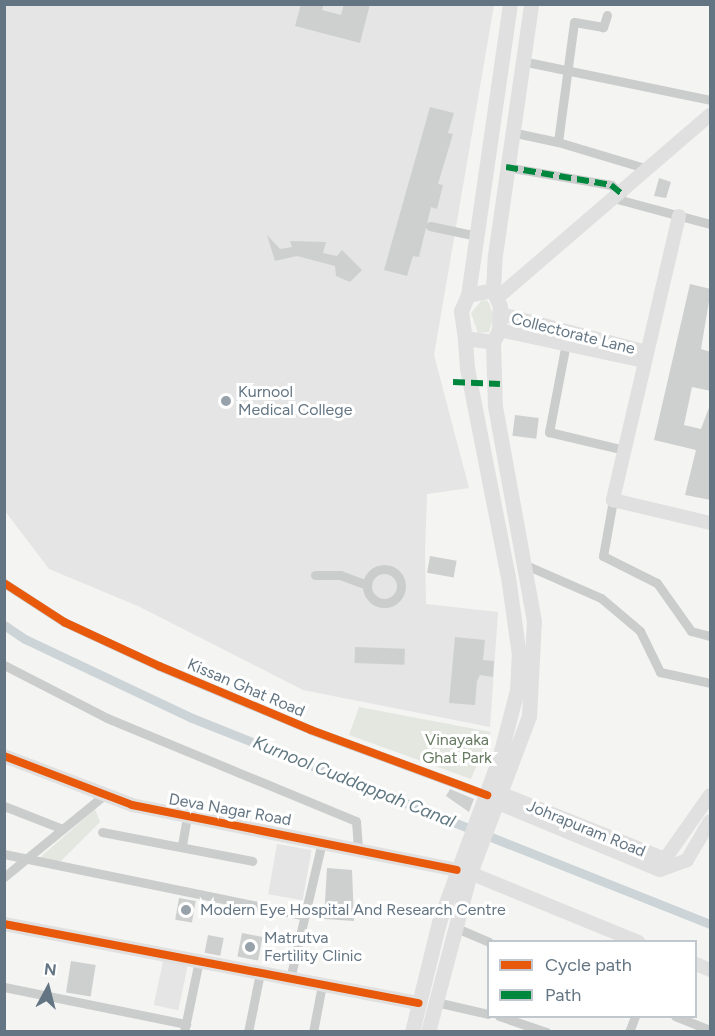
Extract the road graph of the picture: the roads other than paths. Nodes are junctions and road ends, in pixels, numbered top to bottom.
1 (510, 4) edge
2 (531, 4) edge
3 (607, 15) dead end
4 (522, 61) junction
5 (568, 70) junction
6 (711, 100) edge
7 (711, 115) edge
8 (511, 132) junction
9 (558, 142) junction
10 (506, 167) junction
11 (648, 169) junction
12 (619, 197) junction
13 (679, 216) junction
14 (711, 224) edge
15 (430, 226) dead end
16 (477, 236) junction
17 (495, 294) junction
18 (468, 295) junction
19 (501, 314) junction
20 (496, 336) junction
21 (465, 338) junction
22 (567, 338) junction
23 (645, 357) junction
24 (624, 450) junction
25 (613, 500) junction
26 (711, 523) edge
27 (528, 566) junction
28 (315, 575) dead end
29 (4, 584) edge
30 (367, 585) dead end
31 (711, 636) edge
32 (4, 665) edge
33 (711, 683) edge
34 (4, 756) edge
35 (711, 795) edge
36 (103, 796) junction
37 (493, 802) junction
38 (4, 806) edge
39 (187, 817) junction
40 (711, 821) edge
41 (60, 828) junction
42 (102, 832) dead end
43 (322, 841) junction
44 (182, 845) junction
45 (358, 848) junction
46 (4, 854) edge
47 (22, 861) junction
48 (252, 861) dead end
49 (464, 871) junction
50 (4, 877) edge
51 (302, 915) junction
52 (4, 924) edge
53 (454, 927) junction
54 (633, 940) edge
55 (487, 941) edge
56 (200, 960) junction
57 (697, 964) edge
58 (711, 970) edge
59 (260, 973) junction
60 (290, 979) junction
61 (322, 985) junction
62 (4, 987) edge
63 (436, 1002) junction
64 (419, 1003) junction
65 (487, 1014) edge
66 (502, 1018) edge
67 (635, 1018) edge
68 (678, 1018) edge
69 (185, 1028) edge
70 (711, 1030) edge
71 (540, 1031) edge
72 (248, 1032) edge
73 (313, 1032) edge
74 (412, 1032) edge
75 (428, 1032) edge
76 (629, 1032) edge

1 - 16 main road
2 - 4 main road
3 - 5 street
4 - 5 street
4 - 8 main road
5 - 6 street
5 - 9 street
7 - 11 street
8 - 9 street
8 - 10 main road
9 - 11 street
10 - 12 street
10 - 17 main road
11 - 12 street
12 - 13 street
12 - 17 street
13 - 14 street
13 - 23 street
15 - 16 street
16 - 18 main road
17 - 18 main road
17 - 19 main road
18 - 21 main road
19 - 20 main road
19 - 22 street, Collectorate Lane
20 - 21 main road
20 - 22 street, Collectorate Lane
20 - 27 main road
21 - 37 main road
22 - 23 street, Collectorate Lane
22 - 24 street
23 - 24 street
24 - 25 street
25 - 26 street
25 - 31 street
27 - 33 street
27 - 37 main road
28 - 30 street
29 - 37 street, Kissan Ghat Road
32 - 45 street
34 - 36 street, Deva Nagar Road
35 - 37 street, Johrapuram Road
36 - 39 street, Deva Nagar Road
36 - 41 street
37 - 40 street, Johrapuram Road
37 - 49 main road
38 - 41 street
39 - 43 street, Deva Nagar Road
39 - 44 street
41 - 47 street
42 - 44 street
43 - 45 street, Deva Nagar Road
43 - 51 street
44 - 48 street
45 - 49 street, Deva Nagar Road
46 - 47 street
47 - 50 street
47 - 51 street
49 - 53 main road
49 - 54 street, Deva Nagar Road
49 - 64 main road
51 - 60 street
52 - 56 street
53 - 55 street
53 - 63 main road
56 - 59 street
56 - 69 street
57 - 58 street
59 - 60 street
59 - 72 street
60 - 61 street
61 - 64 street
61 - 73 street
62 - 69 street
63 - 65 street
63 - 75 main road
64 - 74 main road
66 - 71 street
67 - 76 street
68 - 70 street

